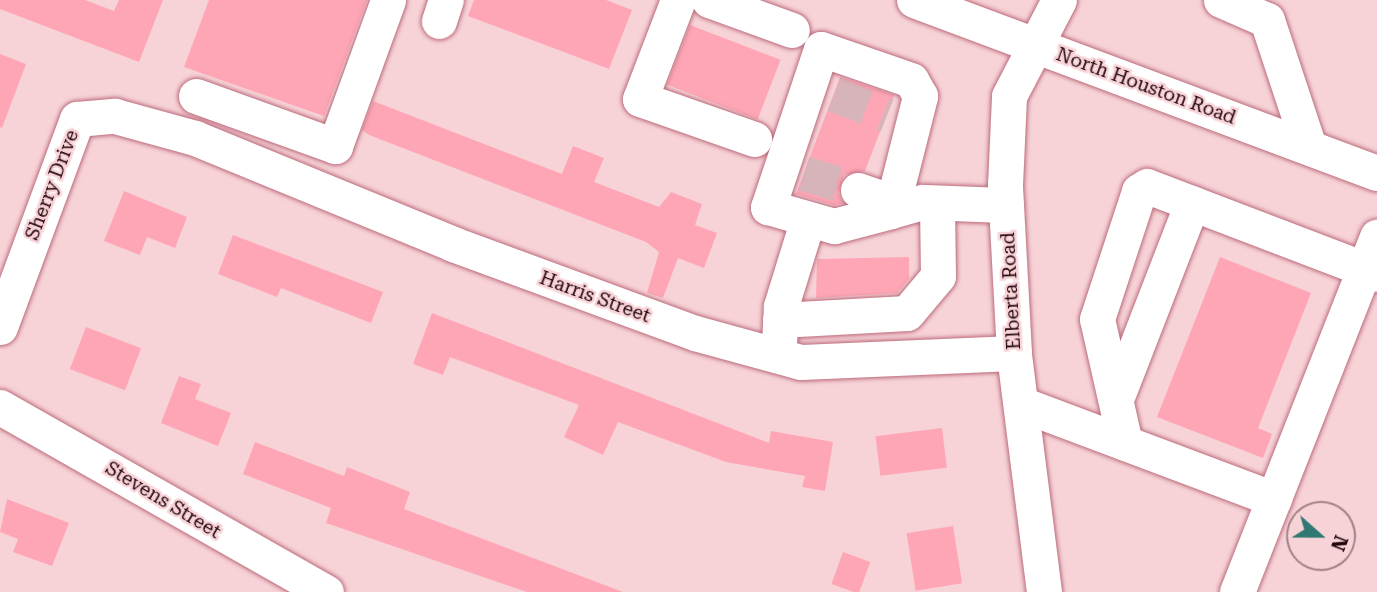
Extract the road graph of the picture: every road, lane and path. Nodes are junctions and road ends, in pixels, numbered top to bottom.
1 (388, 0) edge
2 (678, 0) edge
3 (709, 0) edge
4 (914, 0) edge
5 (1059, 0) edge
6 (1221, 0) edge
7 (962, 8) edge
8 (1272, 10) edge
9 (792, 30) dead end
10 (1034, 45) junction
11 (196, 96) dead end
12 (195, 138) joint
13 (754, 139) dead end
14 (1309, 147) junction
15 (1377, 173) edge
16 (858, 190) tunnel mouth
17 (937, 203) junction
18 (1192, 203) junction
19 (1006, 205) junction
20 (892, 206) junction
21 (808, 219) junction
22 (1377, 237) edge
23 (1371, 272) edge
24 (780, 320) junction
25 (0, 327) edge
26 (1014, 353) junction
27 (779, 356) junction
28 (1116, 398) junction
29 (1024, 405) junction
30 (0, 407) edge
31 (1125, 443) junction
32 (1274, 499) junction
33 (284, 583) edge
34 (326, 592) edge
35 (1044, 592) edge
36 (1237, 592) edge

1 - 11 street
2 - 13 street
3 - 9 street
4 - 7 street, North Houston Road
5 - 10 street, Elberta Road
6 - 8 street
7 - 10 street, North Houston Road
8 - 14 street
10 - 14 street, North Houston Road
10 - 19 street, Elberta Road
12 - 25 street, Sherry Drive
12 - 27 street, Harris Street
14 - 15 street, North Houston Road
16 - 20 street
17 - 19 street
17 - 20 street
17 - 24 street
18 - 23 street
18 - 28 street
18 - 28 street
19 - 26 street, Elberta Road
20 - 21 street
20 - 21 street
21 - 24 street
22 - 23 street
23 - 32 street
24 - 27 street
26 - 27 street, Harris Street
26 - 29 street, Elberta Road
28 - 31 street
29 - 31 street
29 - 35 street, Elberta Road
30 - 33 street, Stevens Street
31 - 32 street
32 - 36 street
33 - 34 street, Stevens Street

